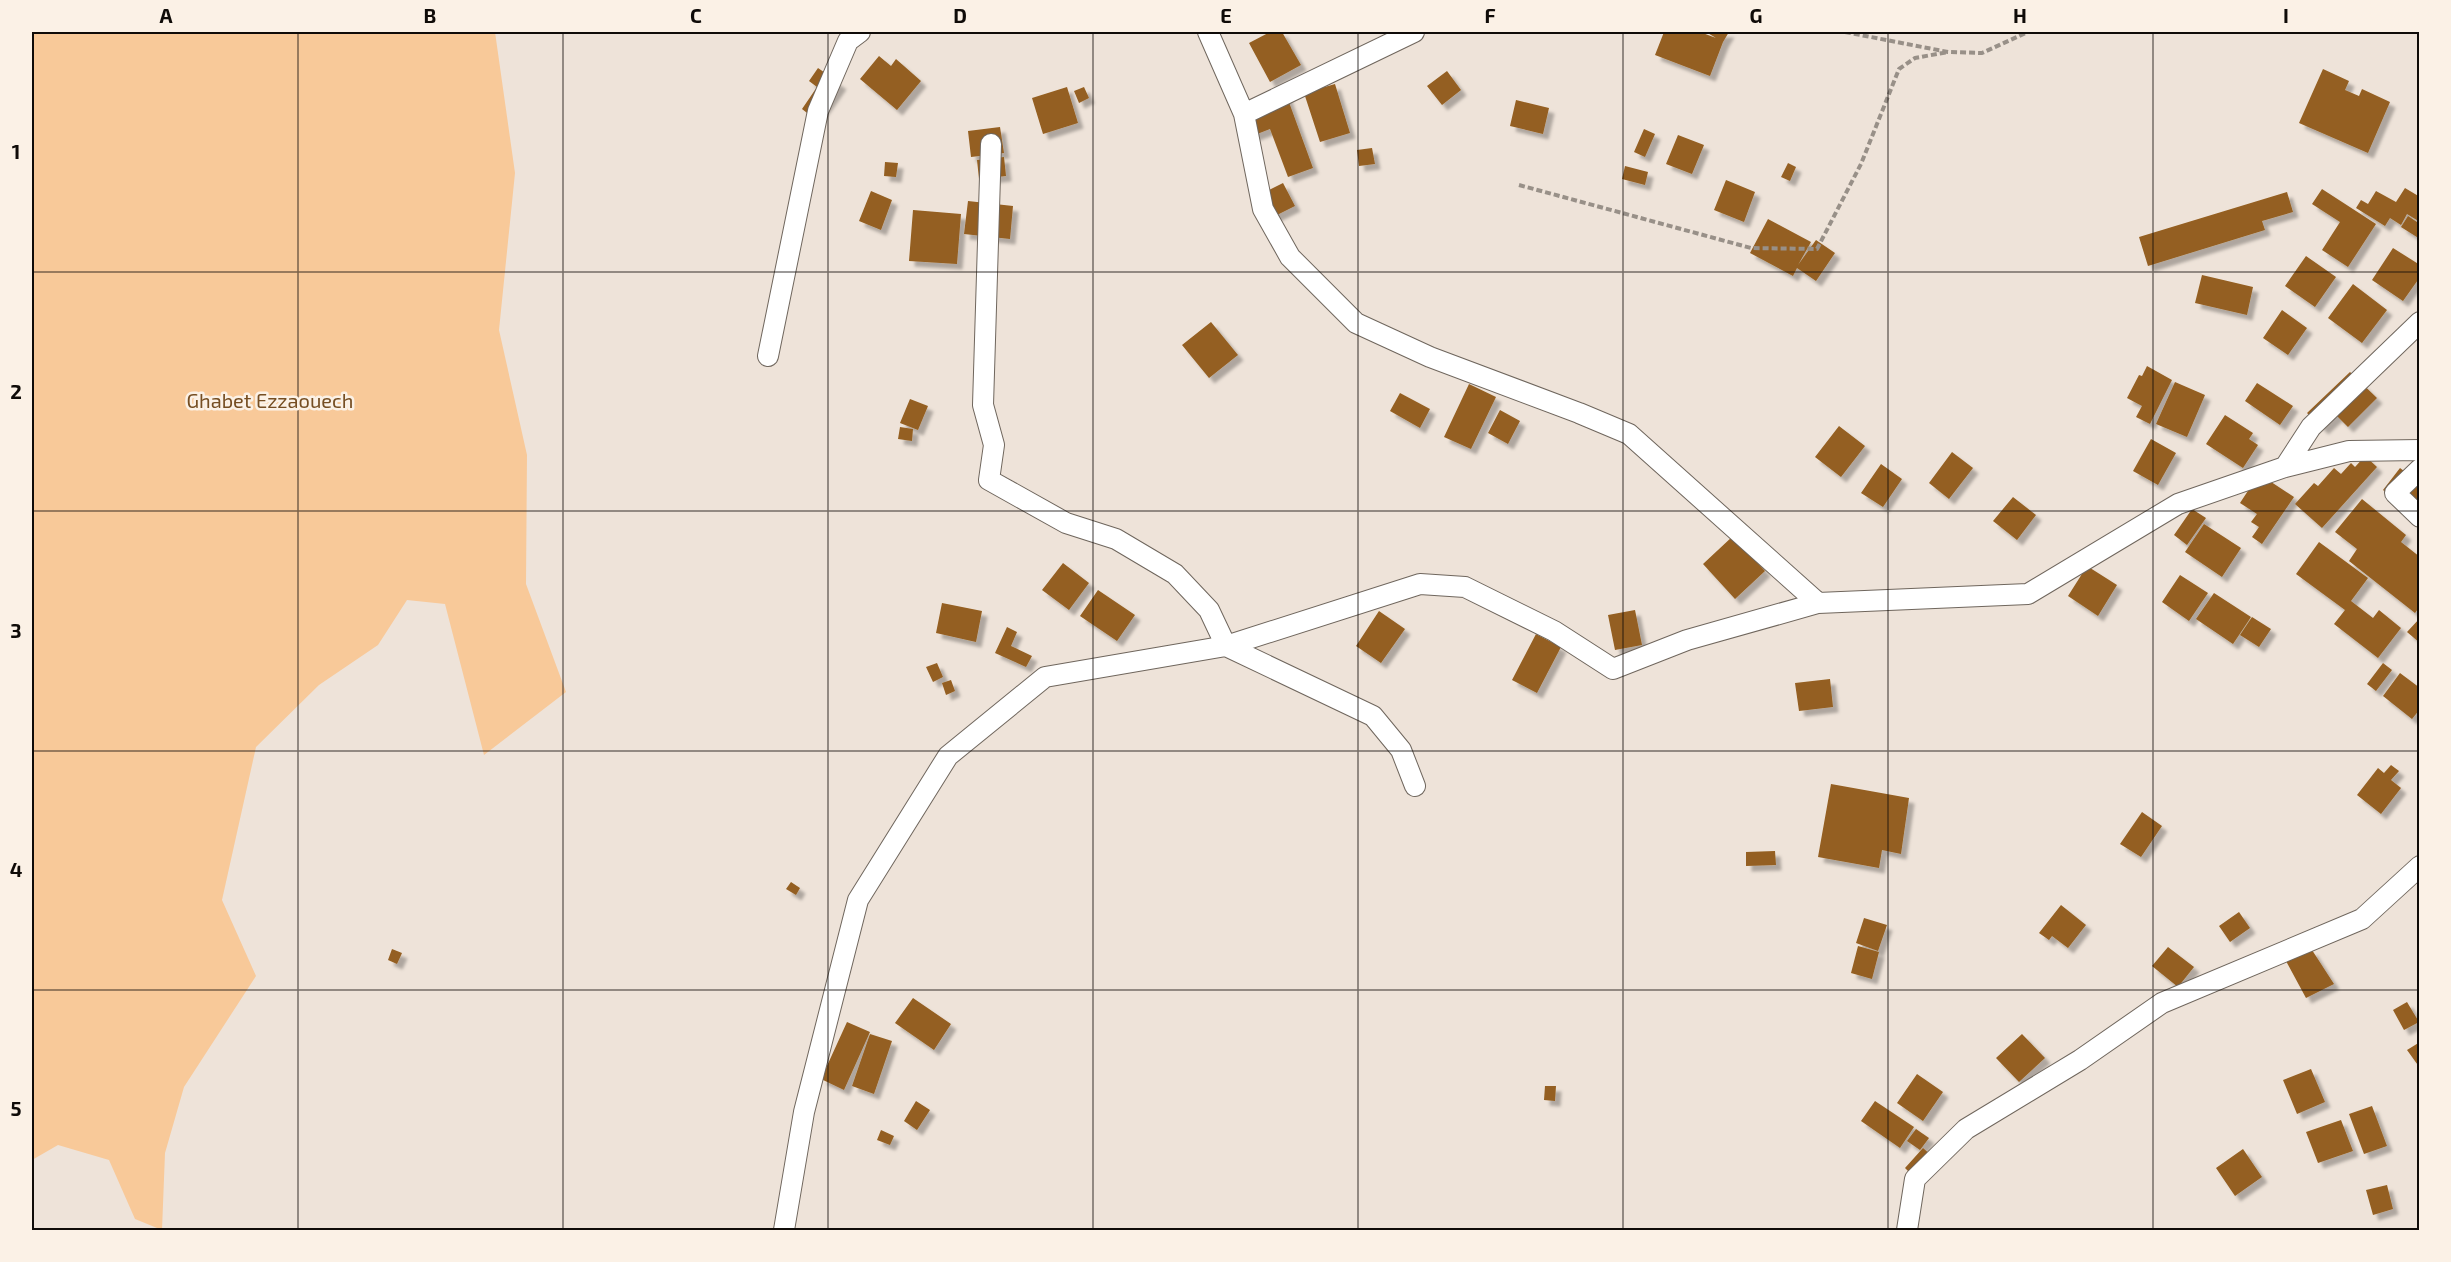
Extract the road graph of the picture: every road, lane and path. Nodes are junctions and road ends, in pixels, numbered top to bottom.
1 (860, 32) edge
2 (1208, 32) edge
3 (1414, 32) edge
4 (1845, 32) edge
5 (2028, 32) edge
6 (1948, 52) junction
7 (1244, 114) junction
8 (991, 144) dead end
9 (1519, 185) dead end
10 (2420, 322) edge
11 (768, 356) dead end
12 (2420, 450) edge
13 (2285, 467) junction
14 (2420, 469) edge
15 (2420, 517) edge
16 (1818, 603) junction
17 (1226, 646) junction
18 (1415, 786) dead end
19 (2420, 866) edge
20 (784, 1230) edge
21 (1907, 1230) edge

1 - 11 street
2 - 7 street
3 - 7 street
4 - 6 path
5 - 6 path
6 - 9 path
7 - 16 street
8 - 17 street
10 - 13 street
12 - 13 street
13 - 16 street
14 - 15 street
16 - 17 street
17 - 18 street
17 - 20 street
19 - 21 street

